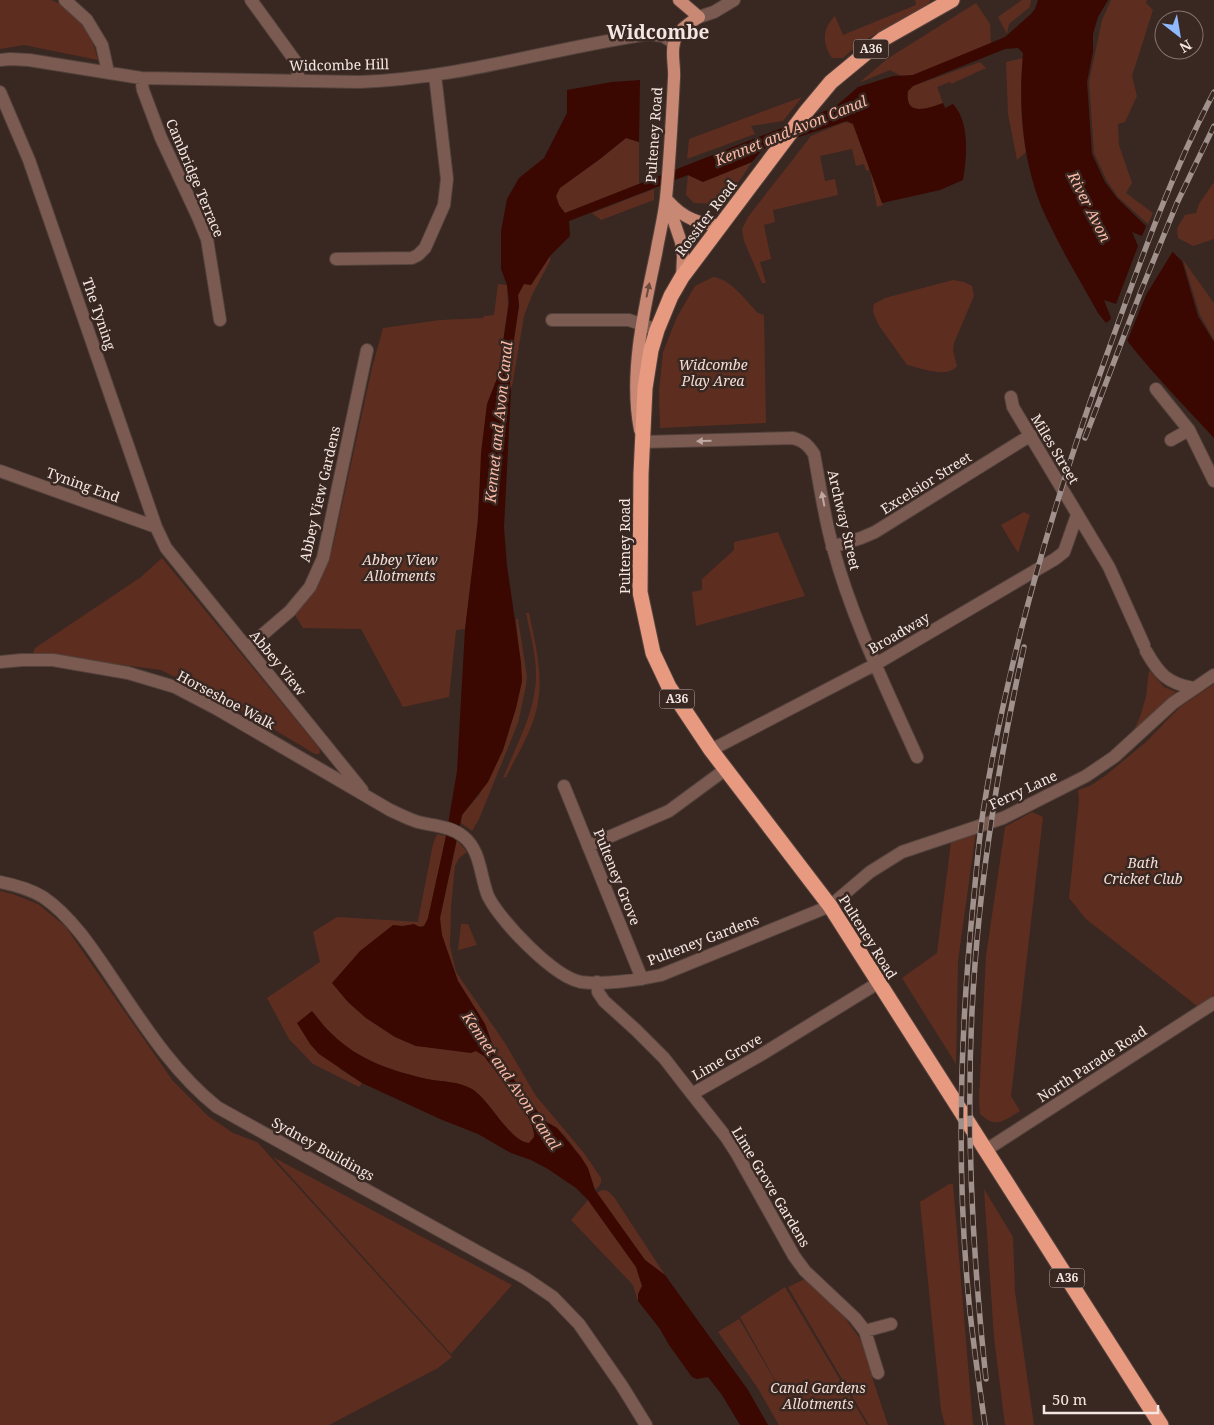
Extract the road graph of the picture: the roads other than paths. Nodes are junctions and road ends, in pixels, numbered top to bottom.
1 (65, 0) edge
2 (251, 0) edge
3 (679, 0) edge
4 (734, 0) edge
5 (952, 0) edge
6 (699, 17) junction
7 (674, 43) junction
8 (0, 60) edge
9 (108, 72) junction
10 (435, 75) junction
11 (140, 78) junction
12 (299, 81) junction
13 (0, 92) edge
14 (666, 194) junction
15 (721, 226) junction
16 (336, 259) dead end
17 (682, 277) junction
18 (220, 320) dead end
19 (552, 320) dead end
20 (642, 324) junction
21 (657, 330) junction
22 (367, 350) dead end
23 (1156, 389) dead end
24 (1011, 397) dead end
25 (1189, 430) junction
26 (1031, 436) junction
27 (1171, 440) dead end
28 (642, 442) junction
29 (0, 471) edge
30 (1214, 481) edge
31 (1077, 515) junction
32 (156, 527) junction
33 (832, 547) junction
34 (166, 548) joint
35 (247, 648) junction
36 (0, 662) edge
37 (876, 664) junction
38 (1214, 675) edge
39 (1194, 688) junction
40 (711, 750) junction
41 (917, 757) dead end
42 (726, 769) junction
43 (564, 786) dead end
44 (367, 797) junction
45 (588, 846) junction
46 (0, 882) edge
47 (830, 906) junction
48 (642, 979) junction
49 (598, 982) junction
50 (878, 983) junction
51 (1214, 1003) edge
52 (692, 1094) junction
53 (986, 1150) junction
54 (891, 1324) dead end
55 (865, 1331) junction
56 (878, 1373) dead end
57 (646, 1425) edge
58 (1161, 1425) edge

1 - 9 street
2 - 12 street
3 - 6 main road
4 - 6 street
5 - 15 highway, Rossiter Road / A36
6 - 7 main road
7 - 10 street, Widcombe Hill
7 - 14 main road, Pulteney Road
8 - 9 street, Widcombe Hill
9 - 11 street, Widcombe Hill
10 - 12 street, Widcombe Hill
10 - 16 street
11 - 12 street, Widcombe Hill
11 - 18 street, Cambridge Terrace
13 - 32 street, The Tyning
14 - 15 main road
14 - 17 main road
20 -> 14 main road, Pulteney Road
15 - 17 highway, Rossiter Road / A36
17 - 21 highway, Rossiter Road / A36
19 - 20 street
20 - 21 street
20 - 28 main road, Pulteney Road
21 - 28 highway, Pulteney Road / A36
22 - 35 street, Abbey View Gardens
23 - 25 street
24 - 26 street, Miles Street
25 - 27 street
25 - 30 street
26 - 31 street, Miles Street
26 - 33 street, Excelsior Street
33 -> 28 street, Archway Street
28 - 40 highway, Pulteney Road / A36
29 - 32 street, Tyning End
31 - 37 street, Broadway
31 - 39 street, Miles Street
32 - 34 street, The Tyning
33 - 37 street, Archway Street
34 - 35 street, Abbey View
35 - 44 street, Abbey View
36 - 44 street, Horseshoe Walk
37 - 40 street, Broadway
37 - 41 street, Archway Street
38 - 39 street, Ferry Lane
39 - 47 street, Ferry Lane
40 - 42 highway, Pulteney Road / A36
42 - 45 street
42 - 47 highway, Pulteney Road / A36
43 - 45 street, Pulteney Grove
44 - 49 street, Pulteney Gardens
45 - 48 street, Pulteney Grove
46 - 57 street, Sydney Buildings
47 - 48 street, Pulteney Gardens
47 - 50 highway, Pulteney Road / A36
48 - 49 street, Pulteney Gardens
49 - 52 street, Lime Grove
50 - 52 street, Lime Grove
50 - 53 highway, Pulteney Road / A36
51 - 53 street, North Parade Road
52 - 55 street, Lime Grove Gardens
53 - 58 highway, Pulteney Road / A36
54 - 55 street
55 - 56 street

